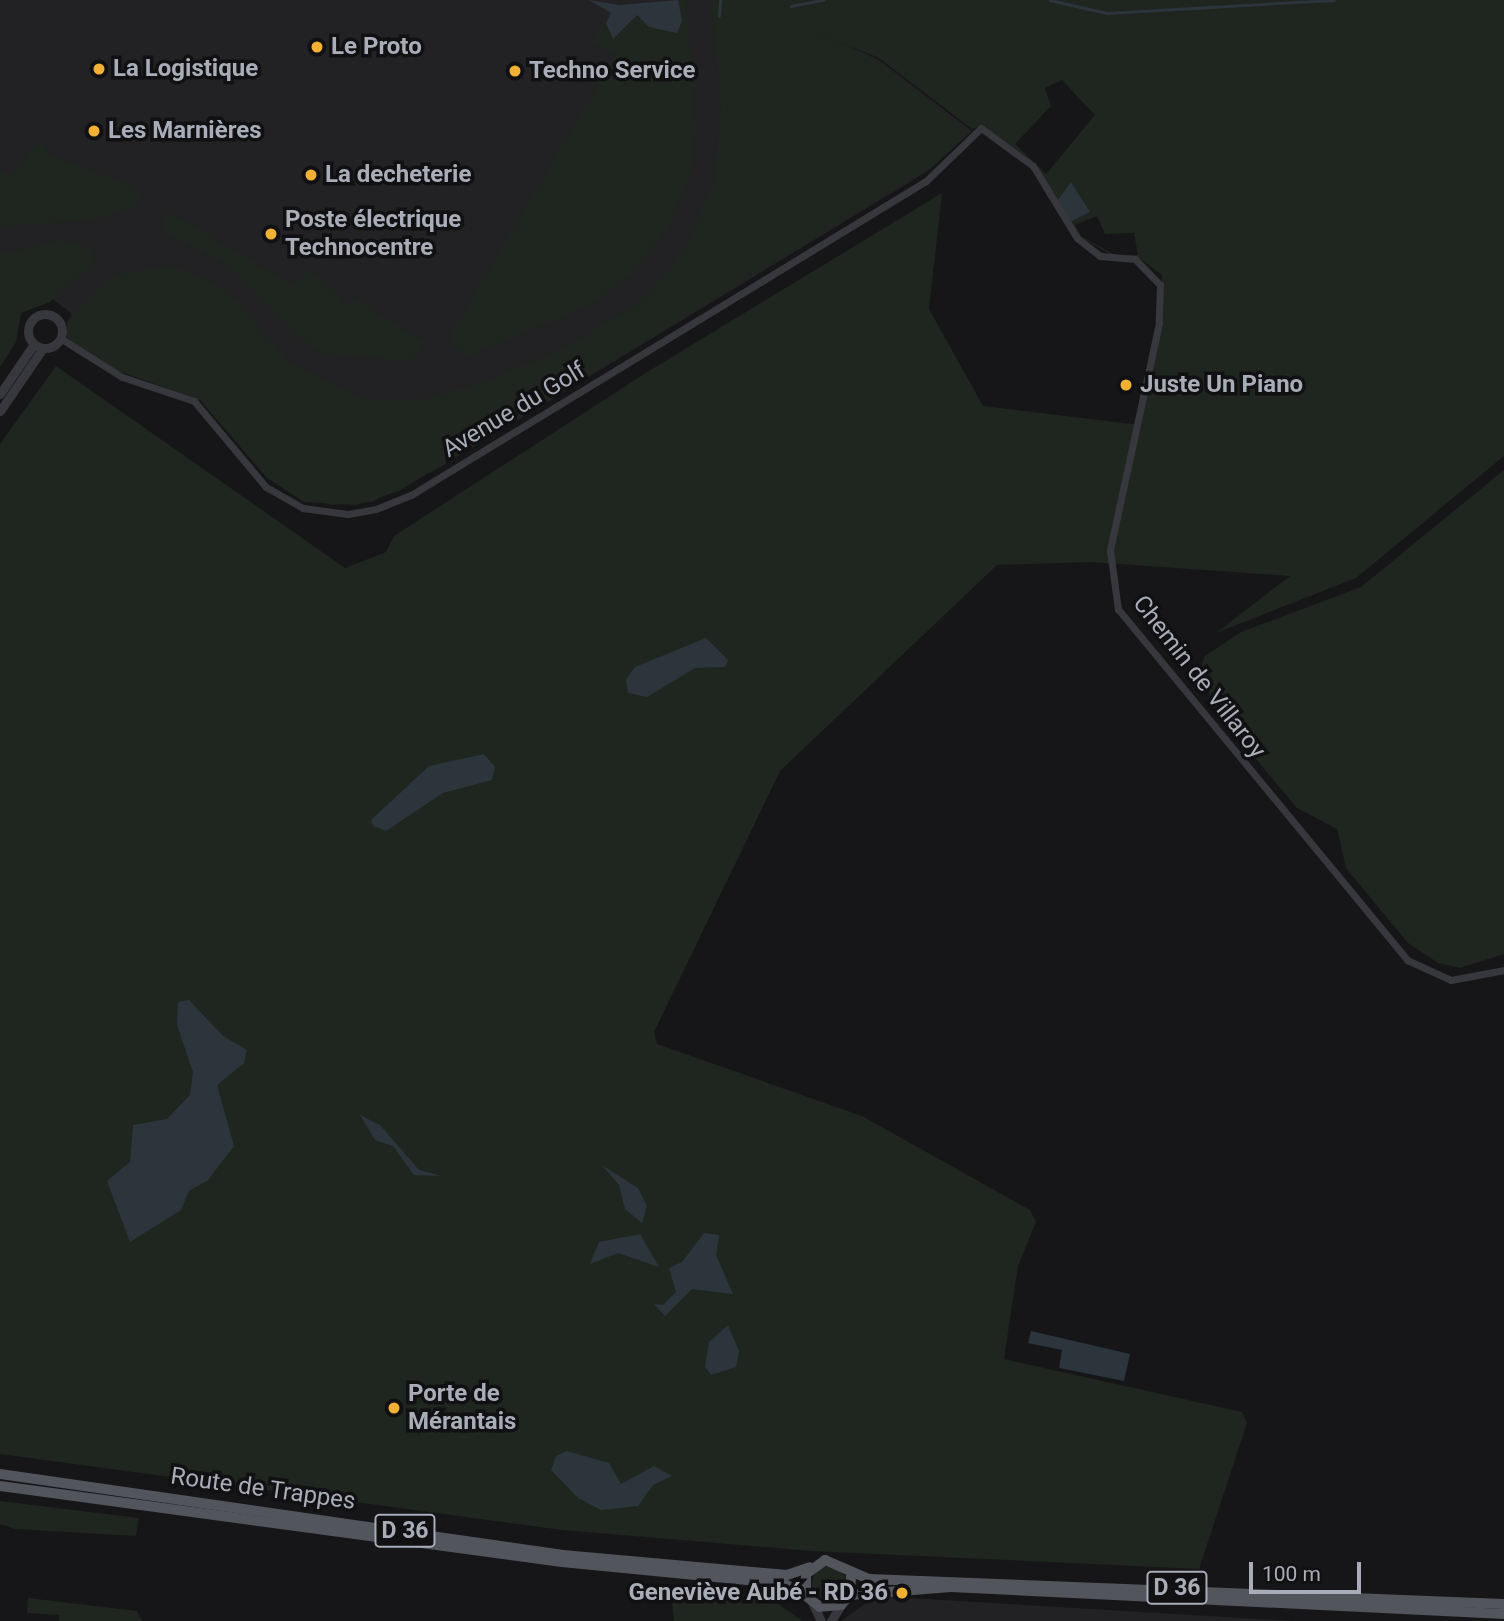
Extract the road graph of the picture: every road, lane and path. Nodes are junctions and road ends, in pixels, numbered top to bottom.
1 (981, 128) joint
2 (60, 338) junction
3 (38, 346) junction
4 (0, 394) edge
5 (0, 411) edge
6 (1504, 970) edge
7 (0, 1474) edge
8 (0, 1486) edge
9 (810, 1567) junction
10 (851, 1576) junction
11 (850, 1595) junction
12 (810, 1600) junction
13 (1504, 1604) edge
14 (841, 1605) junction
15 (1504, 1614) edge
16 (821, 1621) edge
17 (831, 1621) edge

1 - 2 street, Avenue du Golf
1 - 6 street, Chemin de Villaroy
2 - 3 street, Avenue du Golf
2 - 3 street, Avenue du Golf
3 - 4 street, Avenue du Golf
3 - 5 street, Avenue du Golf
7 - 9 main road, Route de Trappes / D 36
8 - 12 main road, Route de Trappes / D 36
9 - 10 main road
9 - 12 main road
10 - 11 main road
10 - 13 main road, D 36
11 - 14 main road
11 - 15 main road, D 36
12 - 14 main road
12 - 16 street
14 - 17 street

